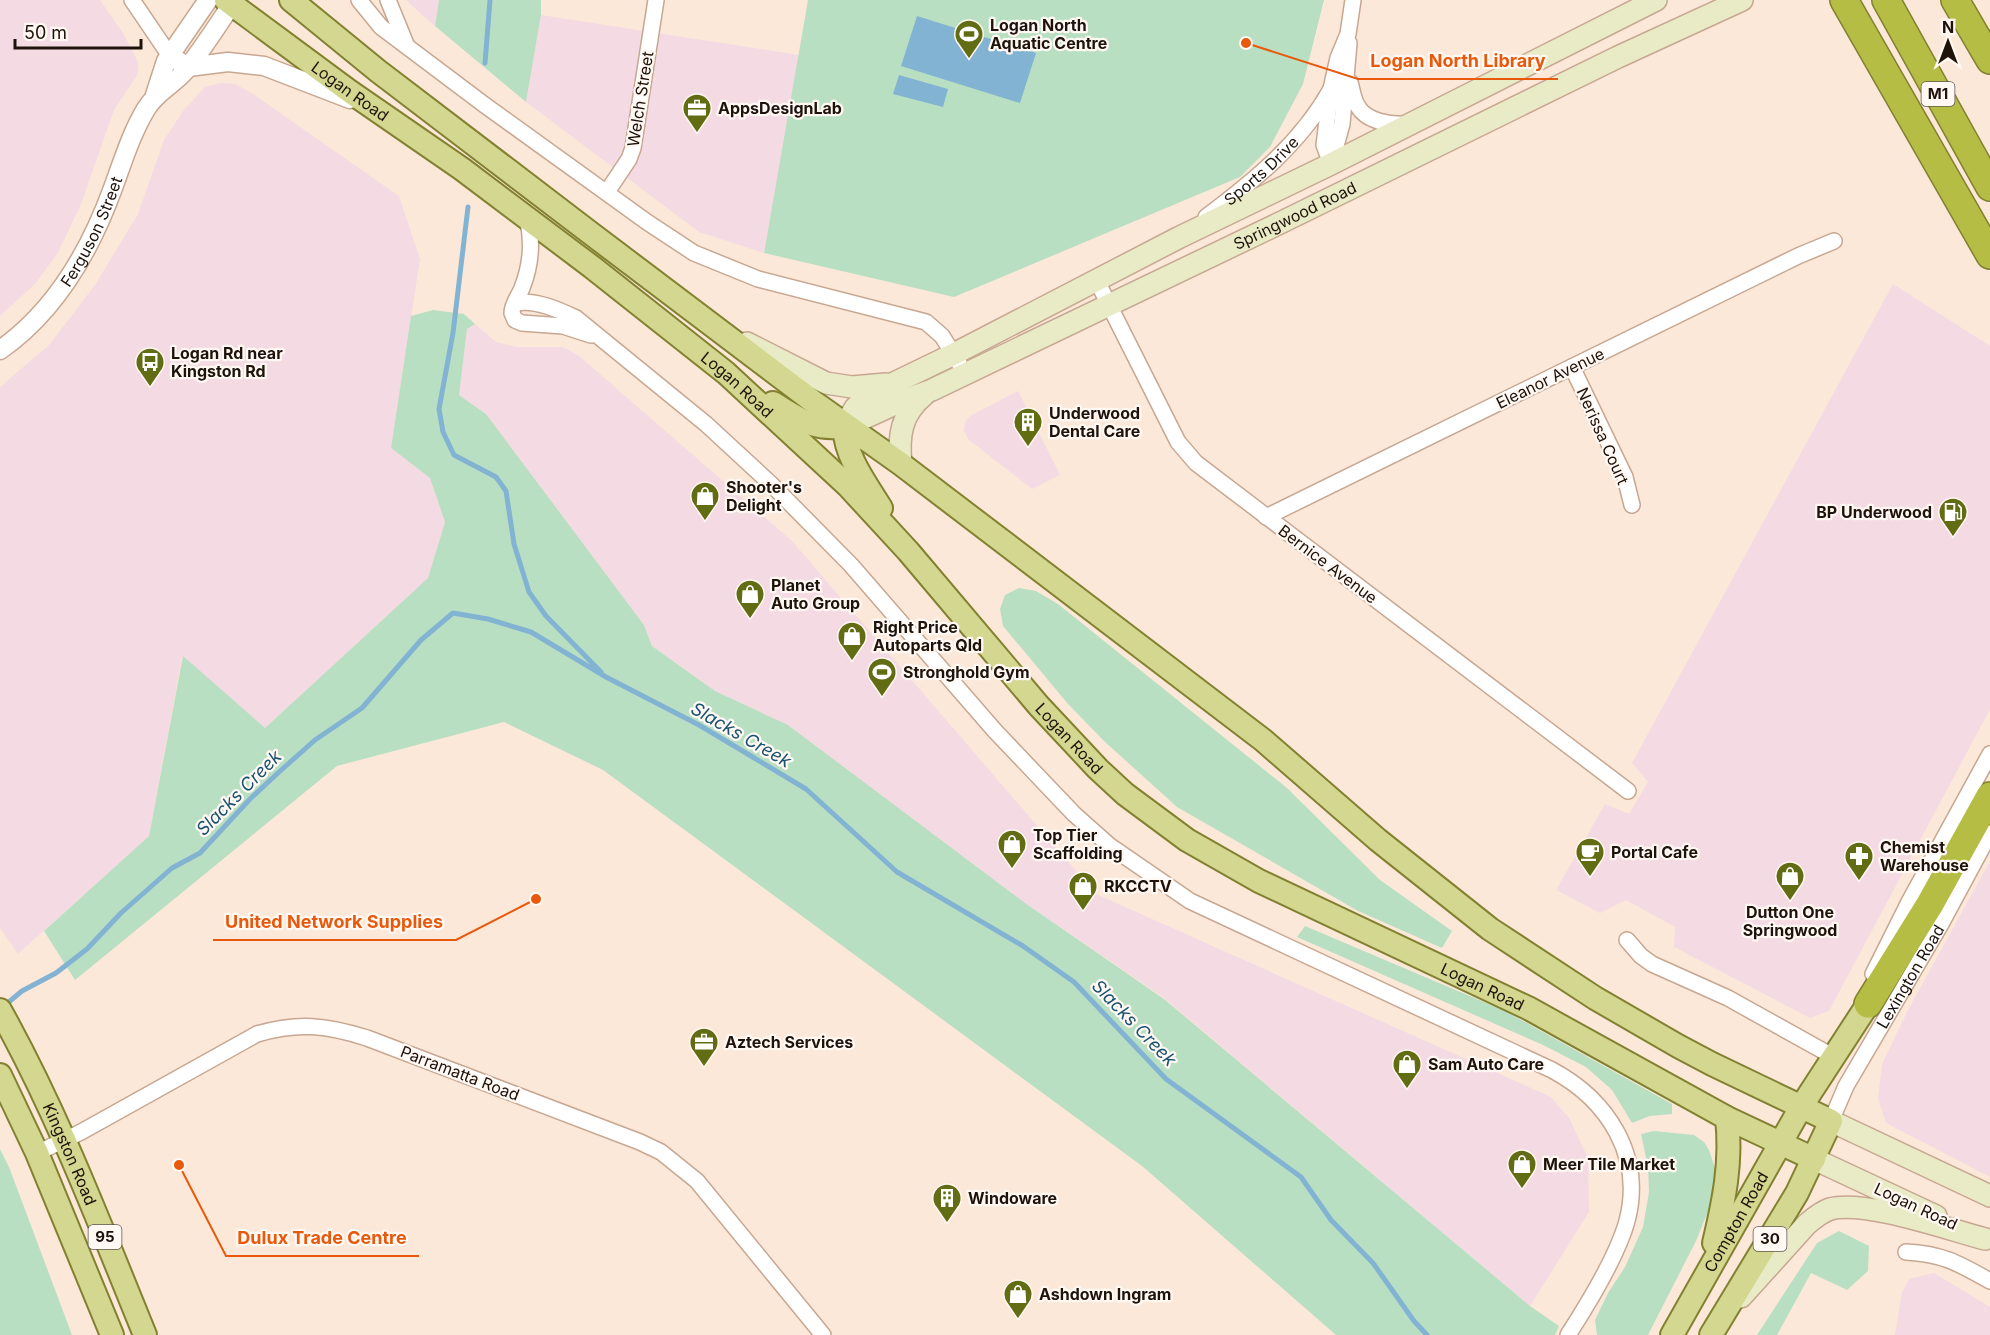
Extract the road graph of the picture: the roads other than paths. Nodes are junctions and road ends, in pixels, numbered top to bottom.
1 (132, 0) edge
2 (208, 0) edge
3 (359, 0) edge
4 (388, 0) edge
5 (656, 0) edge
6 (1353, 0) edge
7 (1656, 0) edge
8 (1742, 0) edge
9 (1844, 0) edge
10 (1886, 0) edge
11 (1956, 0) edge
12 (231, 1) edge
13 (295, 2) edge
14 (1348, 34) junction
15 (407, 45) junction
16 (170, 56) junction
17 (1990, 60) edge
18 (188, 67) junction
19 (1348, 67) junction
20 (1331, 89) junction
21 (155, 95) junction
22 (372, 107) junction
23 (1420, 119) junction
24 (1331, 164) junction
25 (1990, 187) edge
26 (1344, 191) junction
27 (607, 192) junction
28 (527, 218) junction
29 (1178, 238) junction
30 (1834, 242) dead end
31 (1146, 254) junction
32 (1990, 255) edge
33 (1199, 262) junction
34 (1096, 279) junction
35 (1109, 304) junction
36 (714, 326) junction
37 (0, 350) edge
38 (954, 354) junction
39 (1572, 367) junction
40 (726, 374) junction
41 (965, 374) junction
42 (892, 384) junction
43 (932, 390) junction
44 (845, 426) junction
45 (901, 464) junction
46 (1632, 505) dead end
47 (1266, 517) junction
48 (908, 551) junction
49 (1990, 754) edge
50 (1628, 790) dead end
51 (1990, 796) edge
52 (1990, 833) edge
53 (1627, 940) dead end
54 (1868, 1004) junction
55 (0, 1010) edge
56 (1834, 1057) junction
57 (0, 1075) edge
58 (1801, 1107) junction
59 (1727, 1118) junction
60 (1831, 1121) junction
61 (65, 1140) junction
62 (1780, 1143) junction
63 (37, 1153) junction
64 (1814, 1159) junction
65 (1990, 1196) edge
66 (1987, 1240) edge
67 (1906, 1252) dead end
68 (1707, 1270) junction
69 (1990, 1281) edge
70 (1584, 1311) junction
71 (1717, 1327) edge
72 (112, 1335) edge
73 (145, 1335) edge
74 (823, 1335) edge
75 (1568, 1335) edge
76 (1582, 1335) edge
77 (1672, 1335) edge

1 - 16 street
2 - 16 street, Ferguson Street
3 - 15 street
4 - 15 street
5 - 27 street, Welch Street
6 - 14 street, Sports Drive
7 - 23 main road, Springwood Road
8 - 26 main road, Springwood Road
9 - 32 highway
10 - 25 highway, M1
11 - 17 highway
12 - 18 street, Ferguson Street
12 - 22 main road, Logan Road
13 - 36 main road, Logan Road
14 - 19 street, Sports Drive
14 - 20 street, Sports Drive
15 - 27 street
16 - 18 street
16 - 21 street, Ferguson Street
18 - 21 street, Ferguson Street
18 - 22 street
19 - 23 street
19 - 24 street, Sports Drive
20 - 24 street, Sports Drive
20 - 29 street, Sports Drive
21 - 37 street, Ferguson Street
22 - 28 main road, Logan Road
23 - 24 main road, Springwood Road
24 - 26 main road, Sports Drive
24 - 29 main road, Springwood Road
26 - 33 main road, Springwood Road
27 - 38 street
28 - 40 main road, Logan Road
28 - 70 street
29 - 31 main road, Springwood Road
30 - 39 street, Eleanor Avenue
31 - 33 main road
31 - 34 main road, Springwood Road
33 - 35 main road, Springwood Road
34 - 35 street, Bernice Avenue
34 - 38 main road, Springwood Road
35 - 41 main road, Springwood Road
35 - 47 street, Bernice Avenue
36 - 42 main road
36 - 44 main road, Logan Road
38 - 41 street
38 - 42 main road, Springwood Road
39 - 46 street, Nerissa Court
39 - 47 street, Eleanor Avenue
40 - 44 main road
40 - 48 main road, Logan Road
41 - 43 main road, Springwood Road
42 - 44 main road, Springwood Road
43 - 44 main road, Springwood Road
43 - 45 main road
44 - 45 main road, Logan Road
44 - 48 main road
45 - 58 main road, Logan Road
47 - 50 street, Bernice Avenue
48 - 59 main road, Logan Road
49 - 54 street, Lexington Road
51 - 54 highway
52 - 60 street, Lexington Road
53 - 56 street
54 - 56 main road, Lexington Road
55 - 61 main road, Kingston Road / 95
56 - 58 main road, Lexington Road
57 - 63 main road, Kingston Road / 95
58 - 60 main road, Logan Road
58 - 62 main road, Compton Road / 30
59 - 62 main road, Logan Road
59 - 68 main road
60 - 64 main road
60 - 65 main road, Logan Road
61 - 63 street, Parramatta Road
61 - 73 main road, Kingston Road / 95
61 - 74 street, Parramatta Road
62 - 64 main road, Logan Road
62 - 68 main road, Compton Road / 30
63 - 72 main road, Kingston Road / 95
64 - 66 main road, Logan Road
64 - 71 main road, 30
66 - 71 main road
67 - 69 street
68 - 77 main road, Compton Road / 30
70 - 75 street
70 - 76 street

